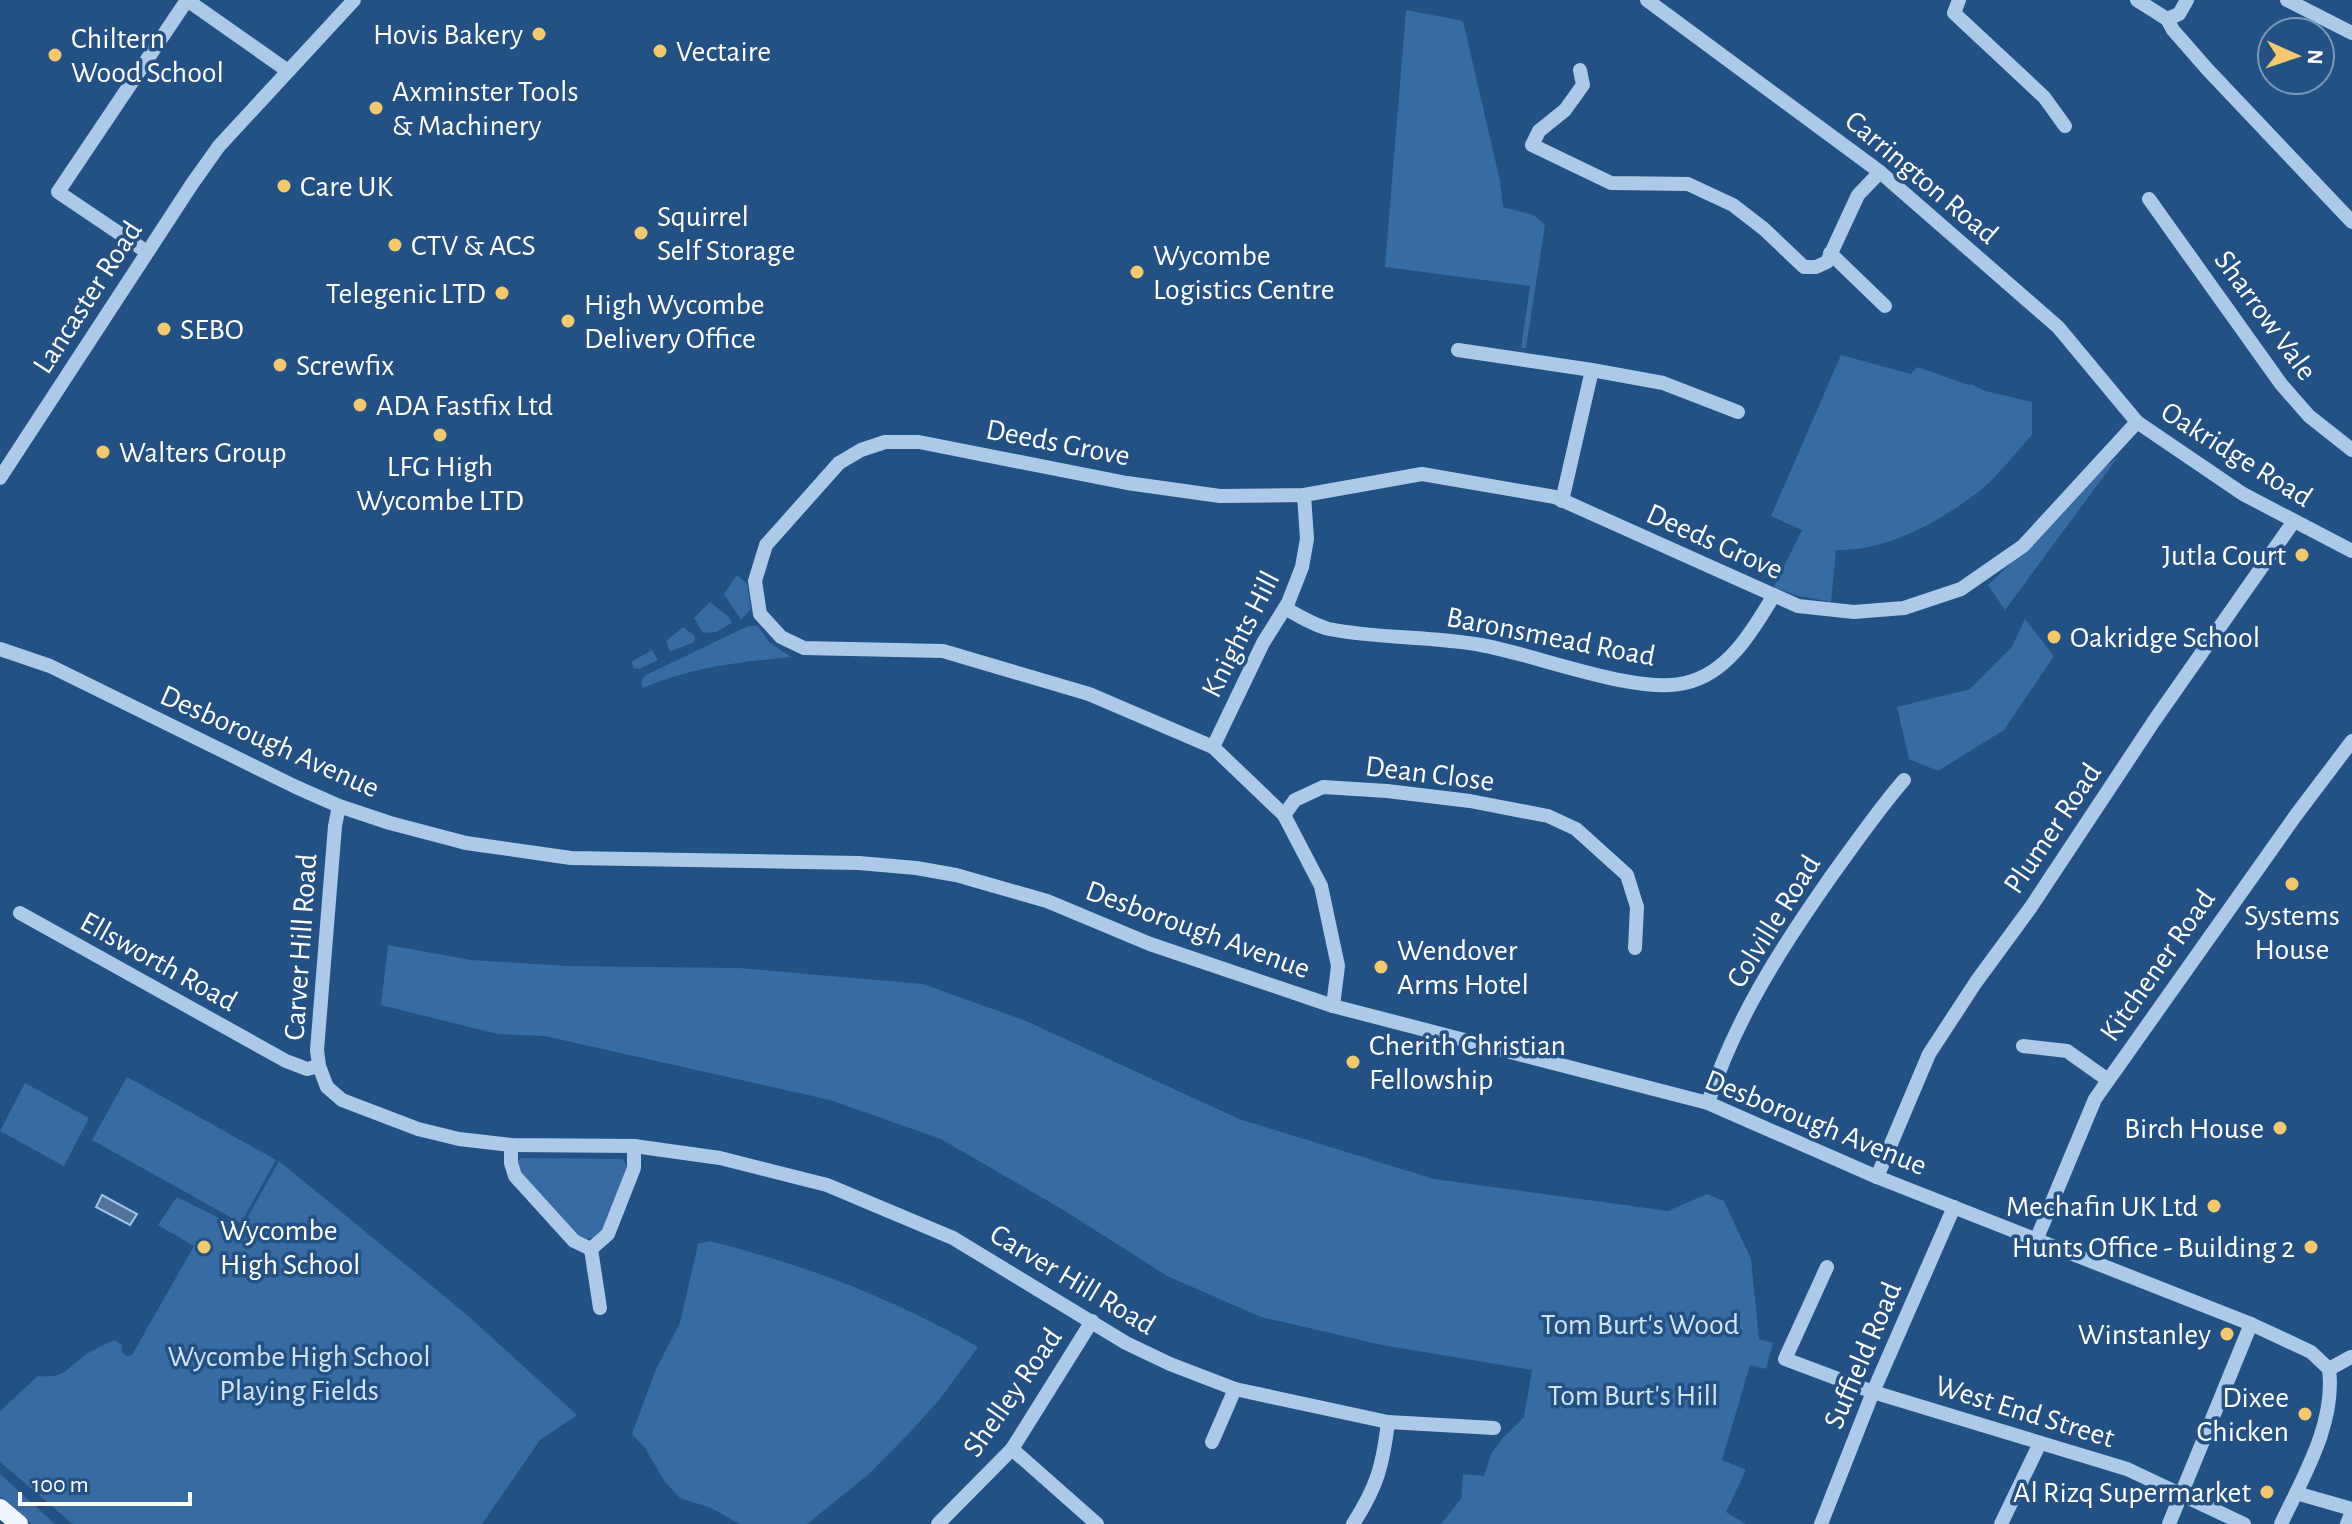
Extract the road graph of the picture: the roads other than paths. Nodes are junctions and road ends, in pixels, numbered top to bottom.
1 (187, 0) edge
2 (354, 0) edge
3 (1647, 0) edge
4 (1959, 0) edge
5 (2137, 0) edge
6 (2187, 0) edge
7 (2287, 0) edge
8 (2167, 19) junction
9 (2352, 33) edge
10 (1580, 70) dead end
11 (288, 71) junction
12 (2065, 126) dead end
13 (1880, 172) junction
14 (2149, 199) dead end
15 (2352, 222) edge
16 (147, 252) junction
17 (1830, 253) junction
18 (1885, 306) dead end
19 (1458, 350) dead end
20 (1592, 370) junction
21 (1738, 412) dead end
22 (2137, 422) junction
23 (2352, 450) edge
24 (0, 478) edge
25 (1304, 495) junction
26 (1562, 501) junction
27 (2294, 521) junction
28 (2352, 551) edge
29 (1774, 595) junction
30 (1285, 608) junction
31 (0, 649) edge
32 (2352, 741) edge
33 (1213, 747) junction
34 (1904, 780) dead end
35 (339, 806) junction
36 (1284, 815) junction
37 (20, 913) dead end
38 (1635, 948) dead end
39 (1333, 1006) junction
40 (2023, 1046) dead end
41 (319, 1066) junction
42 (2108, 1080) junction
43 (1708, 1103) junction
44 (511, 1145) junction
45 (634, 1146) junction
46 (1877, 1177) junction
47 (1954, 1207) junction
48 (2037, 1238) junction
49 (591, 1249) junction
50 (1827, 1267) dead end
51 (600, 1308) dead end
52 (1092, 1321) junction
53 (2251, 1324) junction
54 (2352, 1356) edge
55 (2329, 1369) junction
56 (1235, 1389) junction
57 (1873, 1392) junction
58 (1388, 1422) junction
59 (1494, 1428) dead end
60 (1212, 1442) dead end
61 (2040, 1443) junction
62 (1012, 1449) junction
63 (2182, 1492) junction
64 (2296, 1493) junction
65 (0, 1508) edge
66 (2352, 1510) edge
67 (19, 1524) edge
68 (938, 1524) edge
69 (1097, 1524) edge
70 (1353, 1524) edge
71 (1821, 1524) edge
72 (2001, 1524) edge
73 (2169, 1524) edge
74 (2244, 1524) edge
75 (2281, 1524) edge
76 (2347, 1524) edge

1 - 11 street
1 - 16 street
2 - 11 street, Lancaster Road
3 - 13 street, Carrington Road
4 - 12 street
5 - 8 street
6 - 8 street
7 - 9 street
8 - 15 street
10 - 17 street
11 - 16 street, Lancaster Road
13 - 17 street
13 - 22 street, Carrington Road
14 - 23 street, Sharrow Vale
16 - 24 street, Lancaster Road
17 - 18 street
19 - 20 street
20 - 21 street
20 - 26 street
22 - 27 street, Oakridge Road
22 - 29 street, Deeds Grove
25 - 26 street, Deeds Grove
25 - 30 street, Knights Hill
25 - 33 street, Deeds Grove
26 - 29 street, Deeds Grove
27 - 28 street, Oakridge Road
27 - 46 street, Plumer Road
29 - 30 street, Baronsmead Road
30 - 33 street, Knights Hill
31 - 35 street, Desborough Avenue
32 - 42 street, Kitchener Road
33 - 36 street, Deeds Grove
34 - 43 street, Colville Road
35 - 39 street, Desborough Avenue
35 - 41 street, Carver Hill Road
36 - 38 street, Dean Close
36 - 39 street, Deeds Grove
37 - 41 street, Ellsworth Road
39 - 43 street, Desborough Avenue
40 - 42 street
41 - 44 street, Carver Hill Road
42 - 48 street, Kitchener Road
43 - 46 street, Desborough Avenue
44 - 45 street, Carver Hill Road
44 - 49 street
45 - 49 street
45 - 52 street, Carver Hill Road
46 - 47 street, Desborough Avenue
47 - 48 street, Desborough Avenue
47 - 57 street, Suffield Road
48 - 53 street, Desborough Avenue
49 - 51 street
50 - 57 street, West End Street
52 - 56 street, Carver Hill Road
52 - 62 street, Shelley Road
53 - 55 street, Desborough Avenue
53 - 63 street
54 - 55 street
55 - 64 street
56 - 58 street, Carver Hill Road
56 - 60 street
57 - 61 street, West End Street
57 - 71 street, Suffield Road
58 - 59 street, Carver Hill Road
58 - 70 street
61 - 63 street, West End Street
61 - 72 street
62 - 68 street, Shelley Road
62 - 69 street
63 - 73 street
63 - 74 street, West End Street
64 - 66 street
64 - 75 street
65 - 67 main road
66 - 76 street

